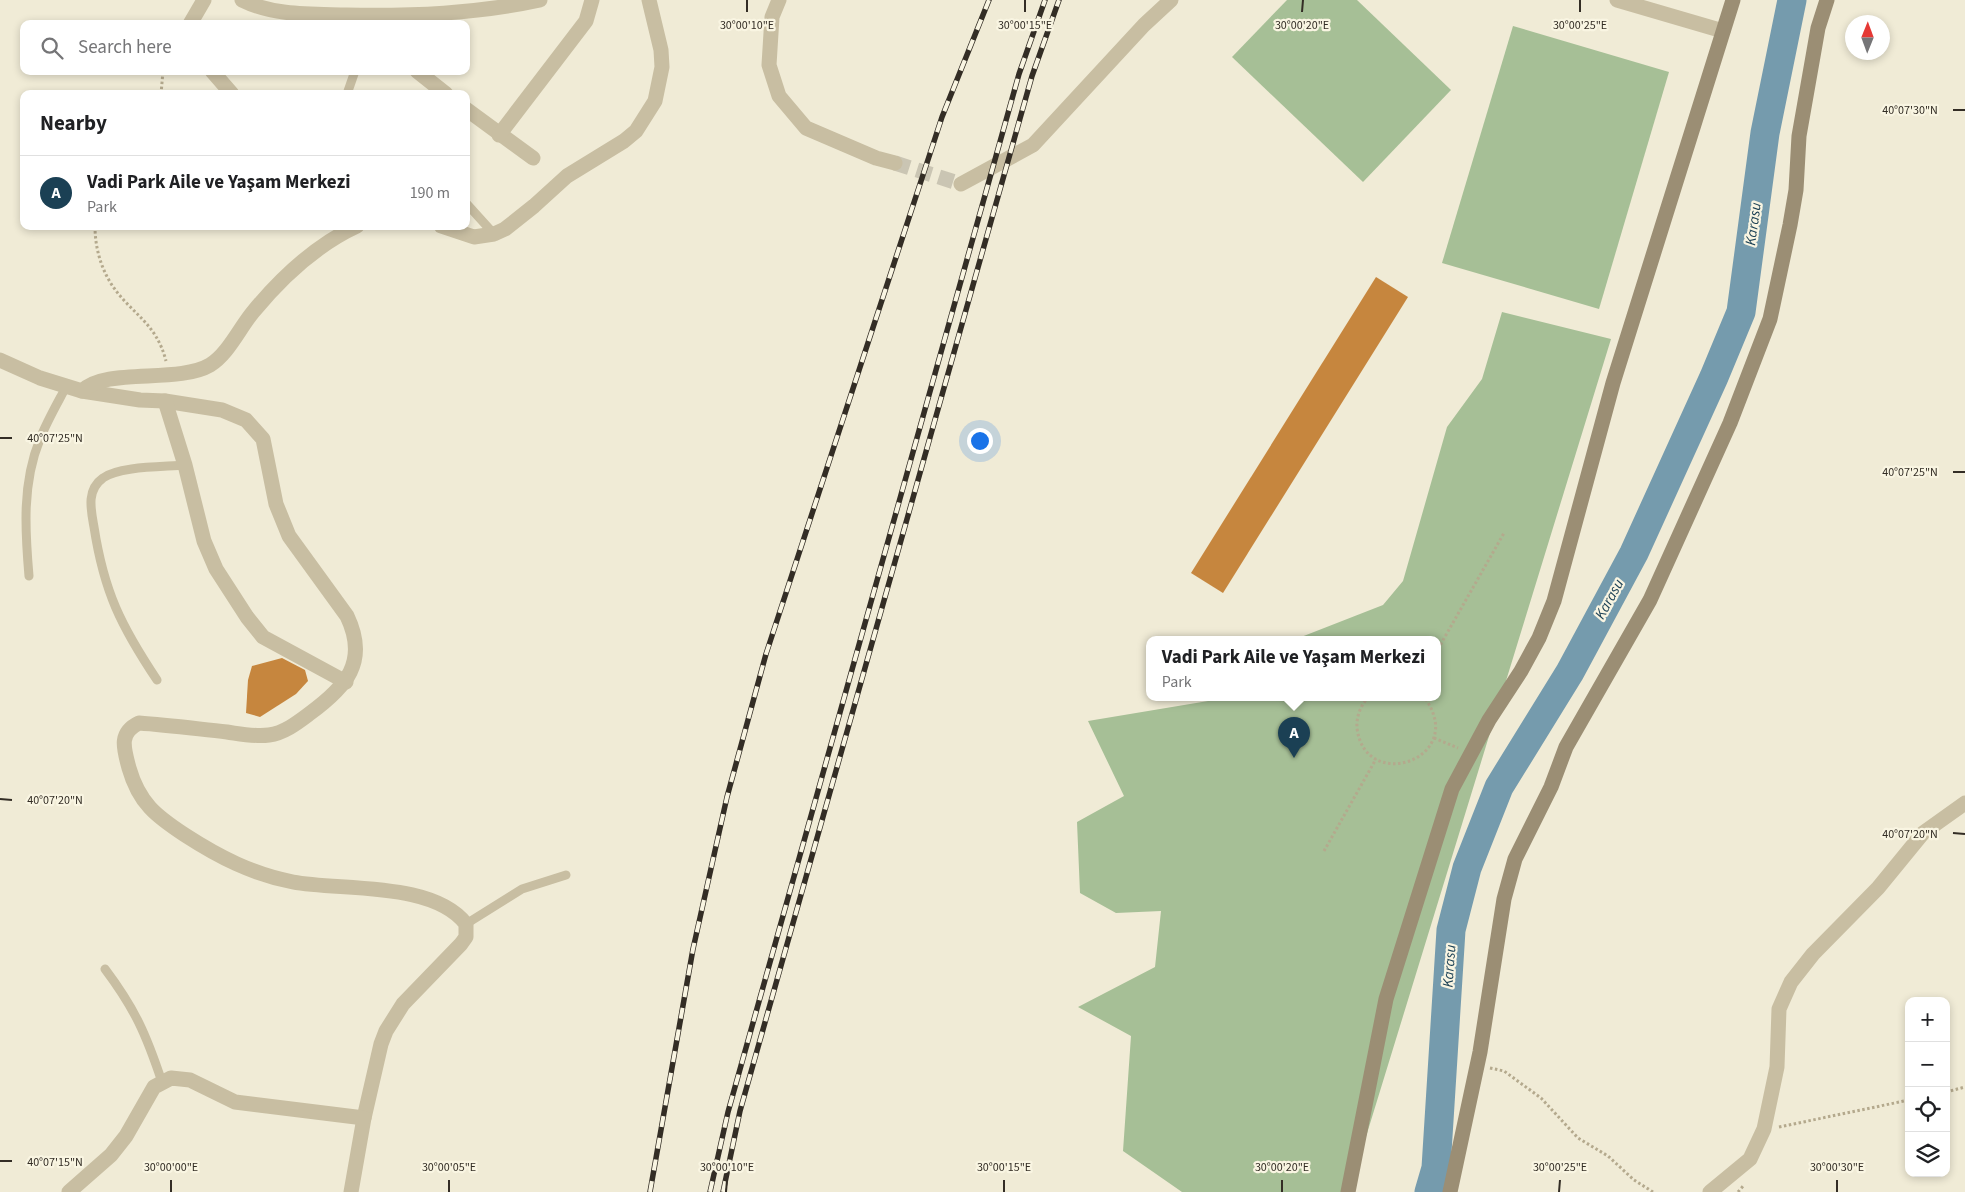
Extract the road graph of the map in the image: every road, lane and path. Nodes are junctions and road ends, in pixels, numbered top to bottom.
1 (204, 0) edge
2 (242, 0) edge
3 (540, 0) edge
4 (592, 0) edge
5 (648, 0) edge
6 (779, 0) edge
7 (1171, 0) edge
8 (1617, 0) edge
9 (1733, 0) edge
10 (1826, 0) edge
11 (192, 20) edge
12 (372, 20) edge
13 (1723, 31) junction
14 (163, 75) edge
15 (215, 75) edge
16 (354, 75) edge
17 (422, 75) edge
18 (161, 90) edge
19 (229, 90) edge
20 (348, 90) edge
21 (441, 90) edge
22 (470, 112) edge
23 (499, 135) junction
24 (533, 158) dead end
25 (895, 163) tunnel mouth
26 (961, 184) dead end
27 (470, 207) edge
28 (95, 230) edge
29 (350, 230) edge
30 (453, 230) edge
31 (494, 234) junction
32 (0, 360) edge
33 (169, 374) junction
34 (66, 387) junction
35 (82, 391) junction
36 (165, 401) junction
37 (185, 465) junction
38 (1504, 533) dead end
39 (29, 576) dead end
40 (1441, 644) edge
41 (157, 680) dead end
42 (346, 682) junction
43 (1366, 701) edge
44 (1427, 701) edge
45 (1434, 738) junction
46 (1471, 754) junction
47 (1376, 758) junction
48 (1965, 803) edge
49 (1324, 851) dead end
50 (566, 875) dead end
51 (466, 924) junction
52 (105, 969) dead end
53 (1478, 1064) junction
54 (162, 1082) junction
55 (1965, 1087) edge
56 (1950, 1091) edge
57 (1905, 1101) edge
58 (364, 1118) junction
59 (1776, 1128) dead end
60 (1746, 1184) dead end
61 (69, 1192) edge
62 (351, 1192) edge
63 (1348, 1192) edge
64 (1450, 1192) edge
65 (1653, 1192) edge
66 (1710, 1192) edge
67 (1738, 1192) edge

1 - 11 street
2 - 12 street
3 - 12 street
4 - 23 street
5 - 31 street
6 - 25 street
7 - 26 street
8 - 13 street
9 - 13 street
10 - 53 street
13 - 46 street
14 - 18 path
15 - 19 street
16 - 20 lane
17 - 21 street
22 - 23 street
23 - 24 street
27 - 31 lane
28 - 33 path
29 - 33 street
30 - 31 street
32 - 34 street
33 - 35 street
34 - 35 street
34 - 39 lane
35 - 36 street
36 - 37 street
36 - 42 street
37 - 41 lane
37 - 42 street
38 - 40 path
42 - 51 street
43 - 47 path
44 - 45 path
45 - 46 path
45 - 47 path
46 - 63 street
47 - 49 path
48 - 66 street
50 - 51 lane
51 - 58 street
52 - 54 lane
53 - 64 street
53 - 65 path
54 - 58 street
54 - 61 street
55 - 56 path
57 - 59 path
58 - 62 street
60 - 67 path

